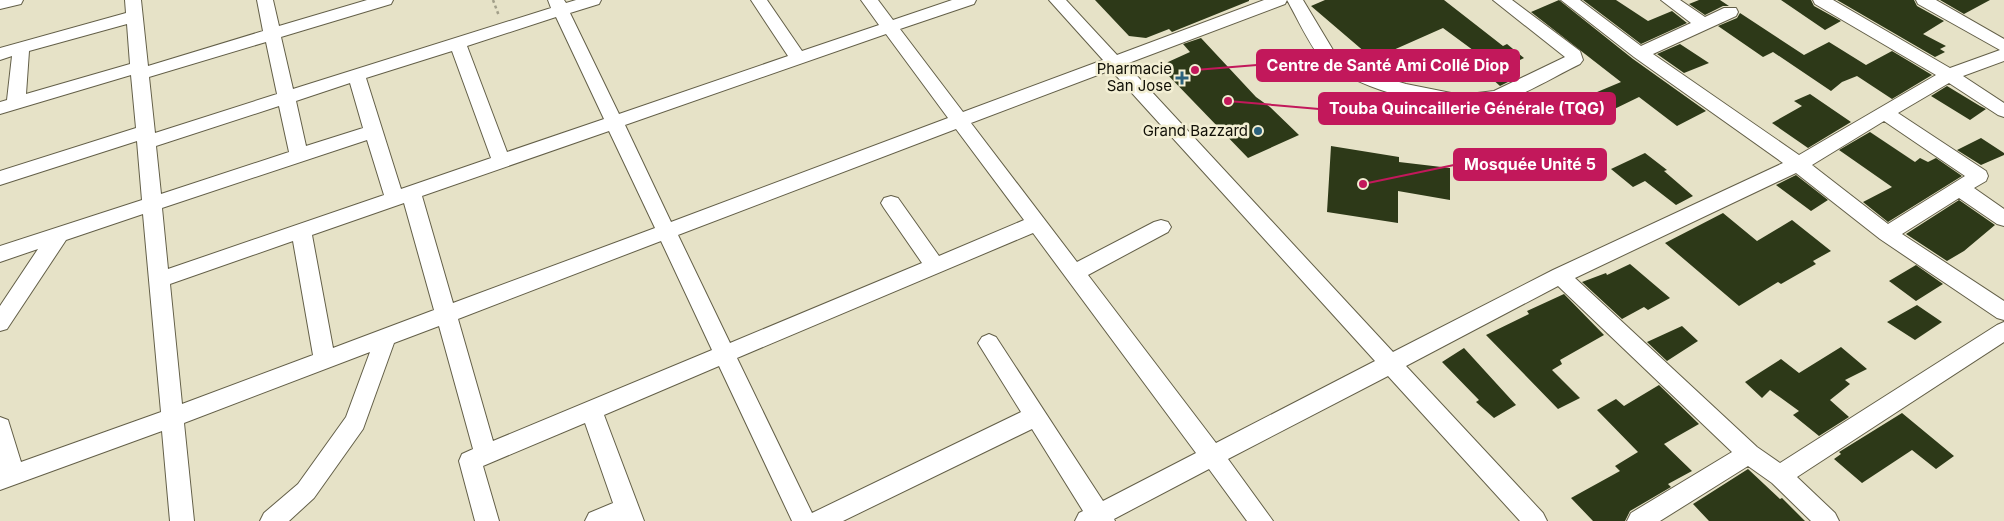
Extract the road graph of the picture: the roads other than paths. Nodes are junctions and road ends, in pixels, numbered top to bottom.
1 (15, 0) edge
2 (265, 0) edge
3 (385, 0) edge
4 (593, 0) edge
5 (759, 0) edge
6 (869, 0) edge
7 (968, 0) edge
8 (1057, 0) edge
9 (1295, 0) edge
10 (1501, 0) edge
11 (1570, 0) edge
12 (1669, 0) edge
13 (1821, 0) edge
14 (1924, 0) edge
15 (1267, 2) edge
16 (0, 4) edge
17 (559, 5) edge
18 (134, 8) edge
19 (1730, 12) dead end
20 (1704, 24) junction
21 (889, 27) junction
22 (272, 34) junction
23 (458, 43) junction
24 (2004, 46) edge
25 (21, 48) junction
26 (1640, 53) junction
27 (0, 54) edge
28 (2004, 55) edge
29 (798, 59) junction
30 (1114, 62) junction
31 (140, 71) junction
32 (356, 75) junction
33 (1949, 75) junction
34 (286, 97) junction
35 (8, 106) edge
36 (2004, 111) edge
37 (1885, 113) junction
38 (960, 121) junction
39 (615, 122) junction
40 (373, 130) junction
41 (146, 137) junction
42 (299, 155) junction
43 (501, 161) junction
44 (1798, 164) junction
45 (0, 178) edge
46 (1958, 188) junction
47 (402, 196) junction
48 (152, 202) junction
49 (891, 203) dead end
50 (2004, 219) edge
51 (1036, 222) junction
52 (1161, 227) dead end
53 (301, 230) junction
54 (666, 231) junction
55 (1887, 234) junction
56 (59, 235) junction
57 (0, 254) edge
58 (934, 266) junction
59 (1074, 273) junction
60 (1560, 276) junction
61 (160, 280) junction
62 (2004, 312) edge
63 (446, 314) junction
64 (0, 323) edge
65 (2004, 331) edge
66 (386, 336) junction
67 (989, 343) dead end
68 (725, 354) junction
69 (325, 360) junction
70 (1391, 364) junction
71 (591, 410) junction
72 (1036, 416) junction
73 (172, 418) junction
74 (0, 427) edge
75 (486, 454) junction
76 (1749, 454) junction
77 (1212, 456) junction
78 (1780, 476) junction
79 (6, 478) edge
80 (629, 514) edge
81 (1097, 519) edge
82 (182, 521) edge
83 (272, 521) edge
84 (487, 521) edge
85 (598, 521) edge
86 (804, 521) edge
87 (820, 521) edge
88 (1261, 521) edge
89 (1535, 521) edge
90 (1639, 521) edge
91 (1826, 521) edge

1 - 16 street
2 - 22 street
3 - 22 street
4 - 17 street
5 - 29 street
6 - 21 street
7 - 21 street
8 - 30 street
9 - 10 street
11 - 26 street
12 - 20 street
13 - 33 street
14 - 24 street
15 - 30 street
17 - 23 street
17 - 39 street
18 - 25 street
18 - 31 street
19 - 20 street
20 - 26 street
21 - 29 street
21 - 38 street
22 - 31 street
22 - 34 street
23 - 32 street
23 - 43 street
25 - 27 street
25 - 35 street
26 - 44 street
28 - 33 street
29 - 39 street
30 - 38 street
30 - 70 street
31 - 35 street
31 - 41 street
32 - 34 street
32 - 40 street
33 - 36 street
33 - 37 street
34 - 41 street
34 - 42 street
37 - 44 street
37 - 46 street
38 - 51 street
38 - 54 street
39 - 43 street
39 - 54 street
40 - 42 street
40 - 47 street
41 - 45 street
41 - 48 street
42 - 48 street
43 - 47 street
44 - 55 street
44 - 60 street
46 - 50 street
46 - 55 street
47 - 53 street
47 - 63 street
48 - 56 street
48 - 61 street
49 - 58 street
51 - 58 street
51 - 59 street
52 - 59 street
53 - 61 street
53 - 69 street
54 - 63 street
54 - 68 street
55 - 62 street
56 - 57 street
56 - 64 street
58 - 68 street
59 - 77 street
60 - 70 street
60 - 76 street
61 - 73 street
63 - 66 street
63 - 75 street
65 - 78 street
66 - 69 street
66 - 83 street
67 - 72 street
68 - 71 street
68 - 86 street
69 - 73 street
70 - 77 street
70 - 89 street
71 - 75 street
71 - 80 street
72 - 81 street
72 - 87 street
73 - 79 street
73 - 82 street
74 - 79 street
75 - 84 street
76 - 78 street
76 - 90 street
77 - 81 street
77 - 88 street
78 - 91 street
80 - 85 street

